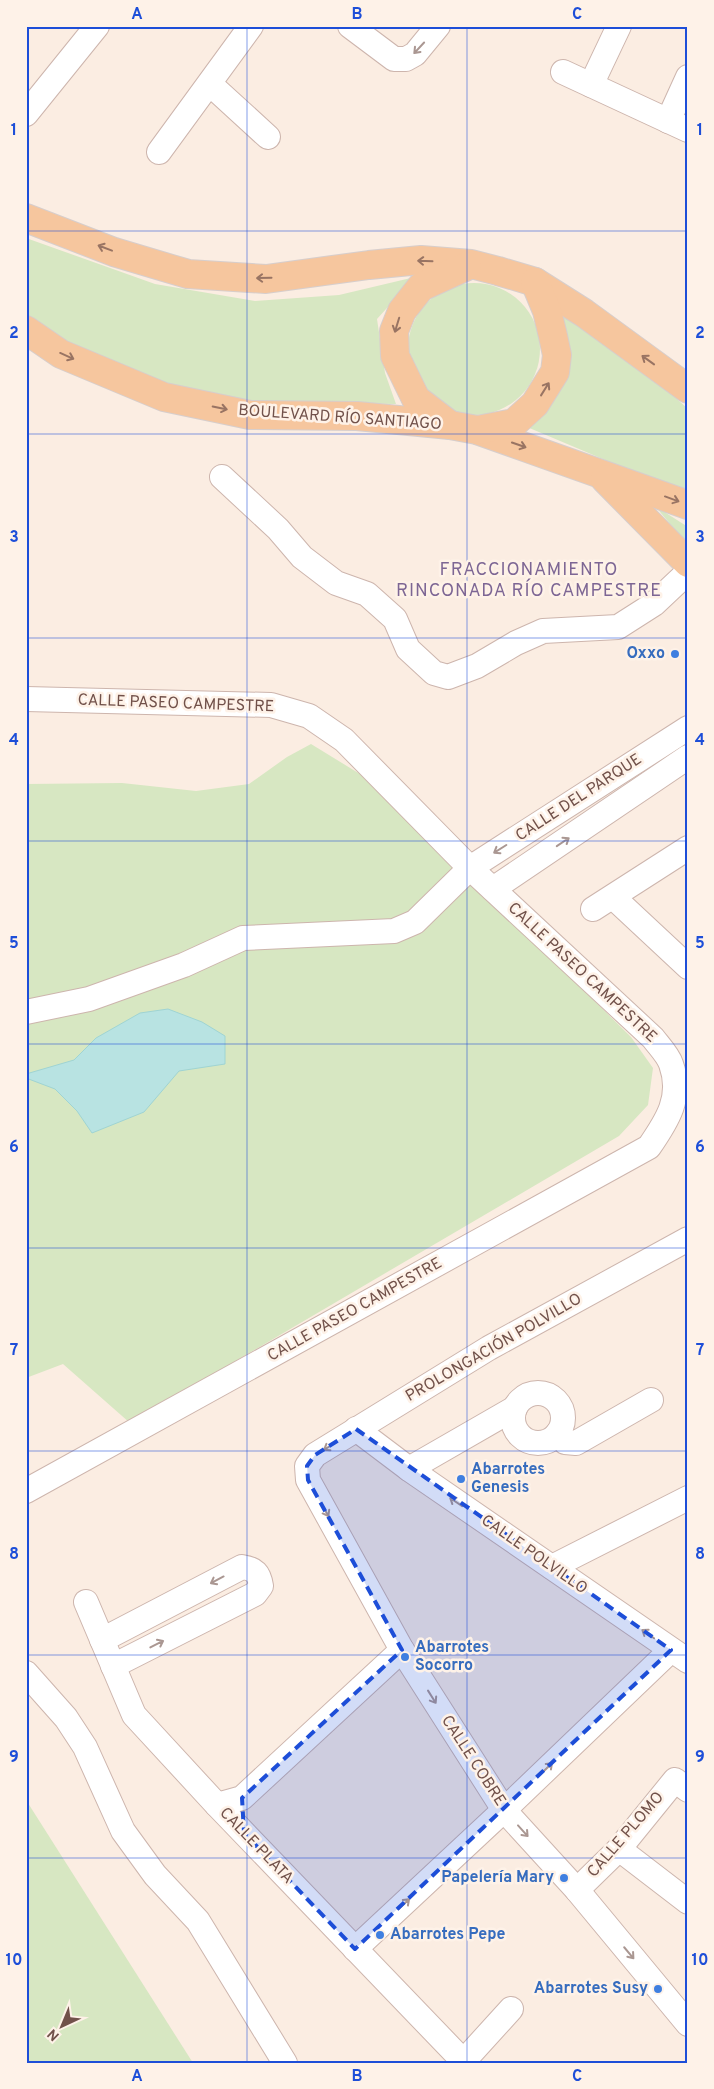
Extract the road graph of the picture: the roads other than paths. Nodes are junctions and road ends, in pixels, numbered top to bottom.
1 (97, 26) edge
2 (251, 26) edge
3 (350, 26) edge
4 (438, 26) edge
5 (619, 26) edge
6 (563, 72) dead end
7 (688, 76) edge
8 (210, 84) junction
9 (590, 84) junction
10 (26, 114) edge
11 (678, 125) edge
12 (268, 137) dead end
13 (159, 152) dead end
14 (26, 218) edge
15 (471, 264) junction
16 (535, 282) junction
17 (26, 330) edge
18 (688, 389) edge
19 (450, 425) junction
20 (477, 430) junction
21 (598, 473) junction
22 (222, 477) dead end
23 (688, 505) edge
24 (688, 563) edge
25 (688, 572) edge
26 (26, 699) edge
27 (688, 728) edge
28 (688, 757) edge
29 (584, 796) junction
30 (599, 818) junction
31 (688, 848) edge
32 (470, 868) junction
33 (494, 889) junction
34 (613, 897) junction
35 (593, 909) dead end
36 (688, 966) edge
37 (26, 1012) edge
38 (688, 1239) edge
39 (651, 1400) dead end
40 (515, 1408) junction
41 (356, 1429) junction
42 (558, 1433) junction
43 (307, 1466) joint
44 (409, 1469) junction
45 (26, 1491) edge
46 (688, 1498) edge
47 (552, 1567) junction
48 (86, 1602) dead end
49 (102, 1640) junction
50 (402, 1650) junction
51 (679, 1656) edge
52 (113, 1666) junction
53 (26, 1674) edge
54 (681, 1785) edge
55 (242, 1798) junction
56 (217, 1805) junction
57 (504, 1810) junction
58 (244, 1832) junction
59 (619, 1849) junction
60 (577, 1890) junction
61 (688, 1902) edge
62 (355, 1949) junction
63 (510, 2009) dead end
64 (688, 2024) edge
65 (464, 2062) edge
66 (285, 2063) edge

1 - 10 street
2 - 8 street
4 -> 3 street
5 - 9 street
6 - 9 street
7 - 11 street
8 - 12 street
8 - 13 street
9 - 11 street
15 -> 14 main road
15 - 16 main road
15 -> 19 main road
18 -> 16 main road
20 -> 16 main road
17 -> 19 main road, BOULEVARD RÍO SANTIAGO
19 - 20 main road, BOULEVARD RÍO SANTIAGO
20 -> 21 main road, BOULEVARD RÍO SANTIAGO
21 -> 23 main road, BOULEVARD RÍO SANTIAGO
21 - 24 main road
22 - 25 street
26 - 32 street, CALLE PASEO CAMPESTRE
27 - 29 street, CALLE DEL PARQUE
28 - 30 street, CALLE DEL PARQUE
29 - 30 street
29 -> 32 street, CALLE DEL PARQUE
33 -> 30 street, CALLE DEL PARQUE
31 - 34 street
32 - 33 street, CALLE PASEO CAMPESTRE
32 - 37 street, CALLE DEL PARQUE
33 - 45 street, CALLE PASEO CAMPESTRE
34 - 35 street
34 - 36 street
38 - 41 street, PROLONGACIÓN POLVILLO
39 - 42 street
40 - 42 street
40 - 42 street
40 - 44 street
41 -> 43 street, PROLONGACIÓN POLVILLO
41 - 44 street, CALLE POLVILLO
43 -> 50 street, CALLE COBRE
47 -> 44 street, CALLE POLVILLO
46 - 47 street
51 -> 47 street, CALLE POLVILLO
48 - 49 street, CALLE PLATA
49 - 52 street, CALLE PLATA
52 -> 49 street
50 - 55 street
50 -> 57 street, CALLE COBRE
57 -> 51 street
52 - 56 street, CALLE PLATA
53 - 66 street
54 - 59 street, CALLE PLOMO
55 - 56 street
55 - 58 street
56 - 58 street, CALLE PLATA
57 -> 60 street, CALLE COBRE
62 -> 57 street
58 - 62 street, CALLE PLATA
59 - 60 street, CALLE PLOMO
59 - 61 street
60 -> 64 street, CALLE COBRE
62 - 65 street, CALLE PLATA
63 - 65 street

